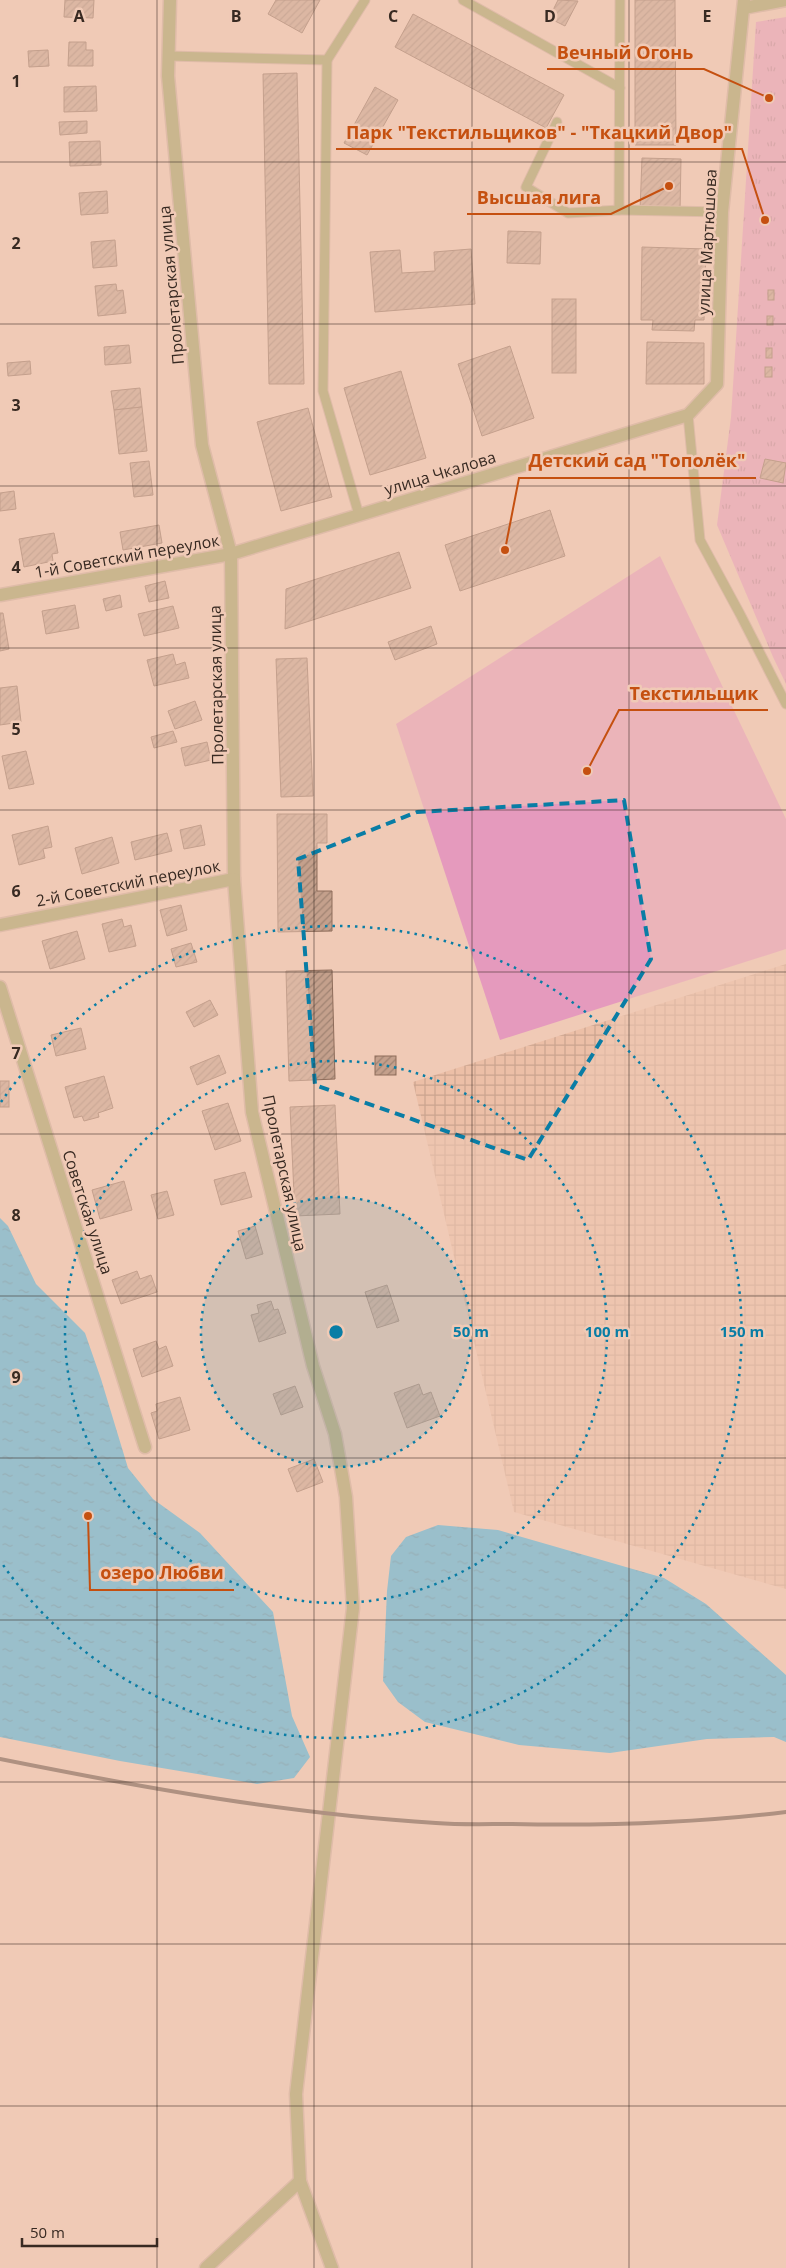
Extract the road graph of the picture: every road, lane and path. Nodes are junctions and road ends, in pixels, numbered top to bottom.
1 (170, 0) edge
2 (365, 0) edge
3 (463, 0) edge
4 (620, 0) edge
5 (786, 0) edge
6 (744, 4) edge
7 (168, 56) junction
8 (327, 60) junction
9 (620, 88) junction
10 (557, 122) dead end
11 (619, 210) junction
12 (722, 212) junction
13 (688, 415) junction
14 (359, 515) junction
15 (231, 554) junction
16 (0, 595) edge
17 (786, 704) edge
18 (234, 879) junction
19 (0, 924) edge
20 (0, 988) edge
21 (145, 1447) dead end
22 (300, 2181) junction
23 (206, 2268) edge
24 (332, 2268) edge

1 - 7 street, Пролетарская улица
2 - 8 lane
3 - 9 lane
4 - 9 lane
5 - 6 street
6 - 12 street, улица Мартюшова
7 - 8 lane
7 - 15 street, Пролетарская улица
8 - 14 lane
9 - 11 lane
10 - 11 lane
11 - 12 lane
12 - 13 street, улица Мартюшова
13 - 14 street, улица Чкалова
13 - 17 lane
14 - 15 street, улица Чкалова
15 - 16 street, 1-й Советский переулок
15 - 18 street, Пролетарская улица
18 - 19 street, 2-й Советский переулок
18 - 22 street, Пролетарская улица
20 - 21 street, Советская улица
22 - 23 street
22 - 24 street, Пролетарская улица

